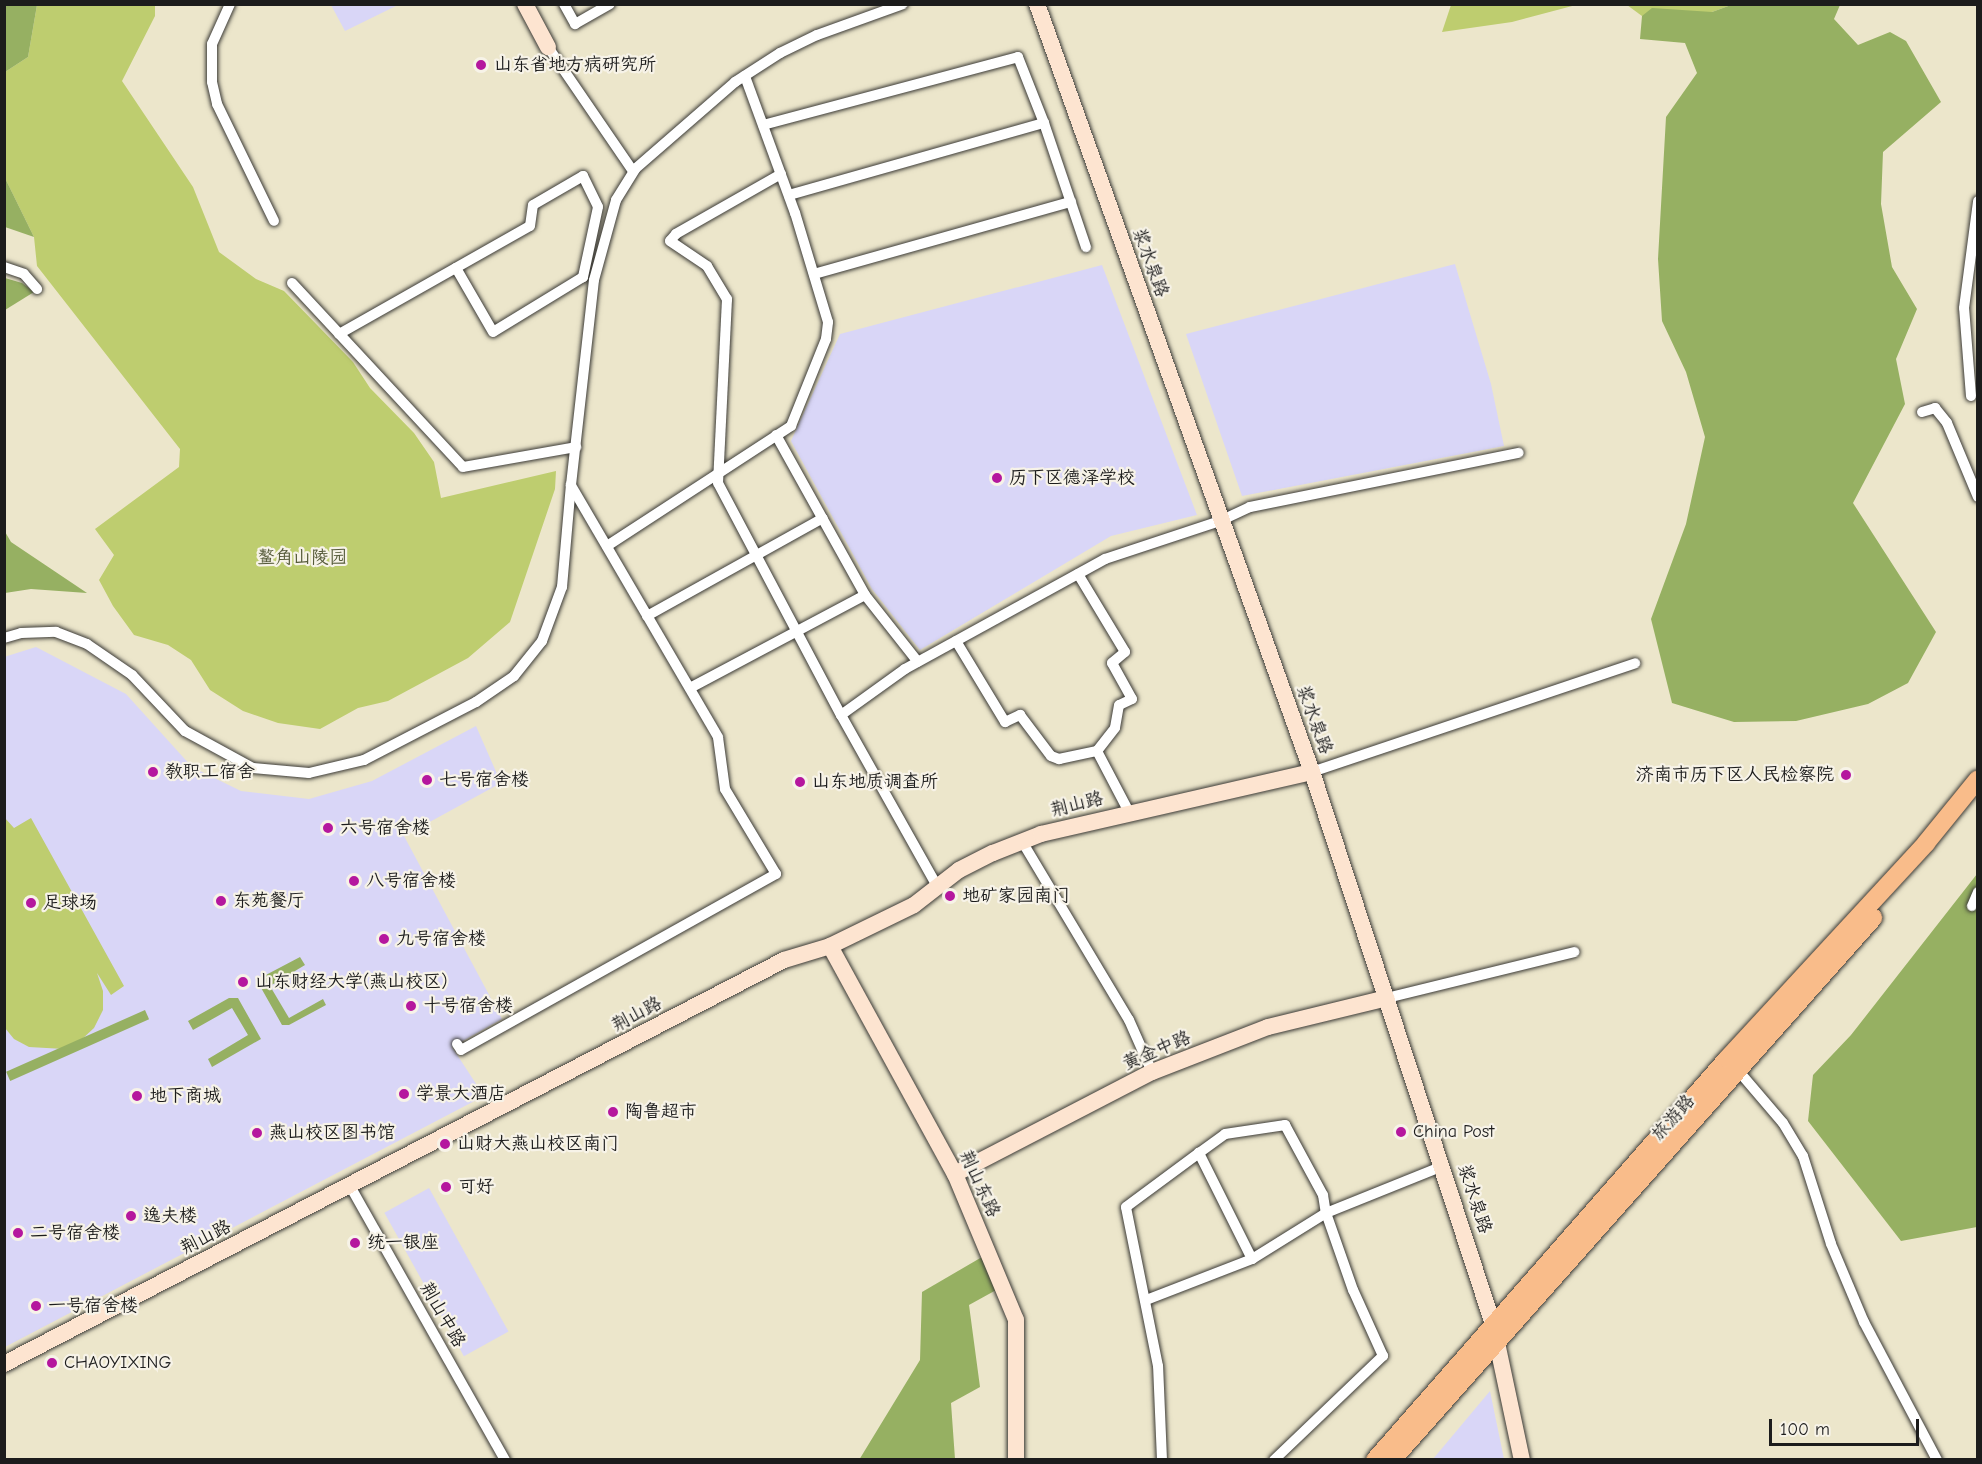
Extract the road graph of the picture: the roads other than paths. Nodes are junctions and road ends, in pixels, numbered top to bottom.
1 (230, 4) edge
2 (525, 4) edge
3 (564, 4) edge
4 (610, 4) edge
5 (903, 4) edge
6 (1037, 4) edge
7 (548, 46) joint
8 (745, 76) junction
9 (1044, 123) junction
10 (763, 125) junction
11 (633, 171) junction
12 (781, 174) junction
13 (789, 195) junction
14 (1977, 201) edge
15 (1071, 202) junction
16 (274, 221) dead end
17 (1086, 247) dead end
18 (4, 267) edge
19 (456, 268) junction
20 (814, 274) junction
21 (292, 283) dead end
22 (37, 289) dead end
23 (339, 334) junction
24 (1971, 396) dead end
25 (1922, 412) dead end
26 (776, 435) junction
27 (576, 447) junction
28 (1519, 453) dead end
29 (719, 469) junction
30 (571, 485) junction
31 (1977, 497) edge
32 (823, 518) junction
33 (1220, 521) junction
34 (608, 546) junction
35 (757, 556) junction
36 (1078, 574) junction
37 (865, 595) junction
38 (647, 616) junction
39 (797, 632) junction
40 (4, 638) edge
41 (956, 641) junction
42 (918, 662) junction
43 (1635, 663) dead end
44 (690, 688) junction
45 (841, 715) junction
46 (1097, 751) junction
47 (1312, 772) junction
48 (1977, 779) edge
49 (1977, 799) edge
50 (1129, 812) junction
51 (1023, 843) junction
52 (937, 886) junction
53 (1977, 892) edge
54 (1972, 906) dead end
55 (830, 946) junction
56 (1574, 952) dead end
57 (1387, 998) junction
58 (457, 1044) dead end
59 (1732, 1064) junction
60 (1152, 1072) junction
61 (1198, 1153) junction
62 (1443, 1166) junction
63 (955, 1174) junction
64 (350, 1186) junction
65 (1326, 1213) junction
66 (1252, 1259) junction
67 (1146, 1300) junction
68 (1494, 1332) junction
69 (4, 1364) edge
70 (505, 1460) edge
71 (1016, 1460) edge
72 (1162, 1460) edge
73 (1274, 1460) edge
74 (1375, 1460) edge
75 (1392, 1460) edge
76 (1522, 1460) edge
77 (1937, 1460) edge

1 - 16 street
2 - 7 main road
3 - 4 street
5 - 8 street
6 - 33 main road, 浆水泉路
7 - 11 street
8 - 10 street
8 - 11 street
9 - 10 street
9 - 13 street
9 - 15 street
10 - 12 street
11 - 27 street
12 - 13 street
12 - 29 street
13 - 20 street
14 - 24 street
15 - 17 street
15 - 20 street
18 - 22 street
19 - 19 street
19 - 23 street
20 - 26 street
21 - 23 street
23 - 27 street
25 - 31 street
26 - 29 street
26 - 32 street
27 - 30 street
28 - 33 street
29 - 34 street
29 - 35 street
30 - 34 street
30 - 40 street
32 - 35 street
32 - 37 street
33 - 36 street
33 - 47 main road, 浆水泉路
34 - 38 street
35 - 38 street
35 - 39 street
36 - 41 street
36 - 46 street
37 - 39 street
37 - 42 street
38 - 44 street
39 - 44 street
39 - 45 street
41 - 42 street
41 - 46 street
42 - 45 street
43 - 47 street
44 - 58 street
45 - 52 street
46 - 50 street
47 - 50 main road, 荆山路
47 - 57 main road, 浆水泉路
48 - 59 main road, 旅游路
49 - 59 main road, 旅游路
50 - 51 main road, 荆山路
51 - 52 main road, 荆山路
51 - 60 street
52 - 55 main road, 荆山路
53 - 54 street
55 - 63 main road, 荆山东路
55 - 64 main road, 荆山路
56 - 57 street
57 - 60 main road, 黄金中路
57 - 62 main road, 浆水泉路
59 - 68 main road, 旅游路
59 - 77 street
60 - 63 main road, 黄金中路
61 - 65 street
61 - 66 street
61 - 67 street
62 - 65 street
62 - 68 main road, 浆水泉路
63 - 71 main road, 荆山东路
64 - 69 main road, 荆山路
64 - 70 street, 荆山中路
65 - 66 street
65 - 73 street
66 - 67 street
67 - 72 street
68 - 74 main road, 旅游路
68 - 75 main road, 旅游路
68 - 76 main road, 浆水泉路

